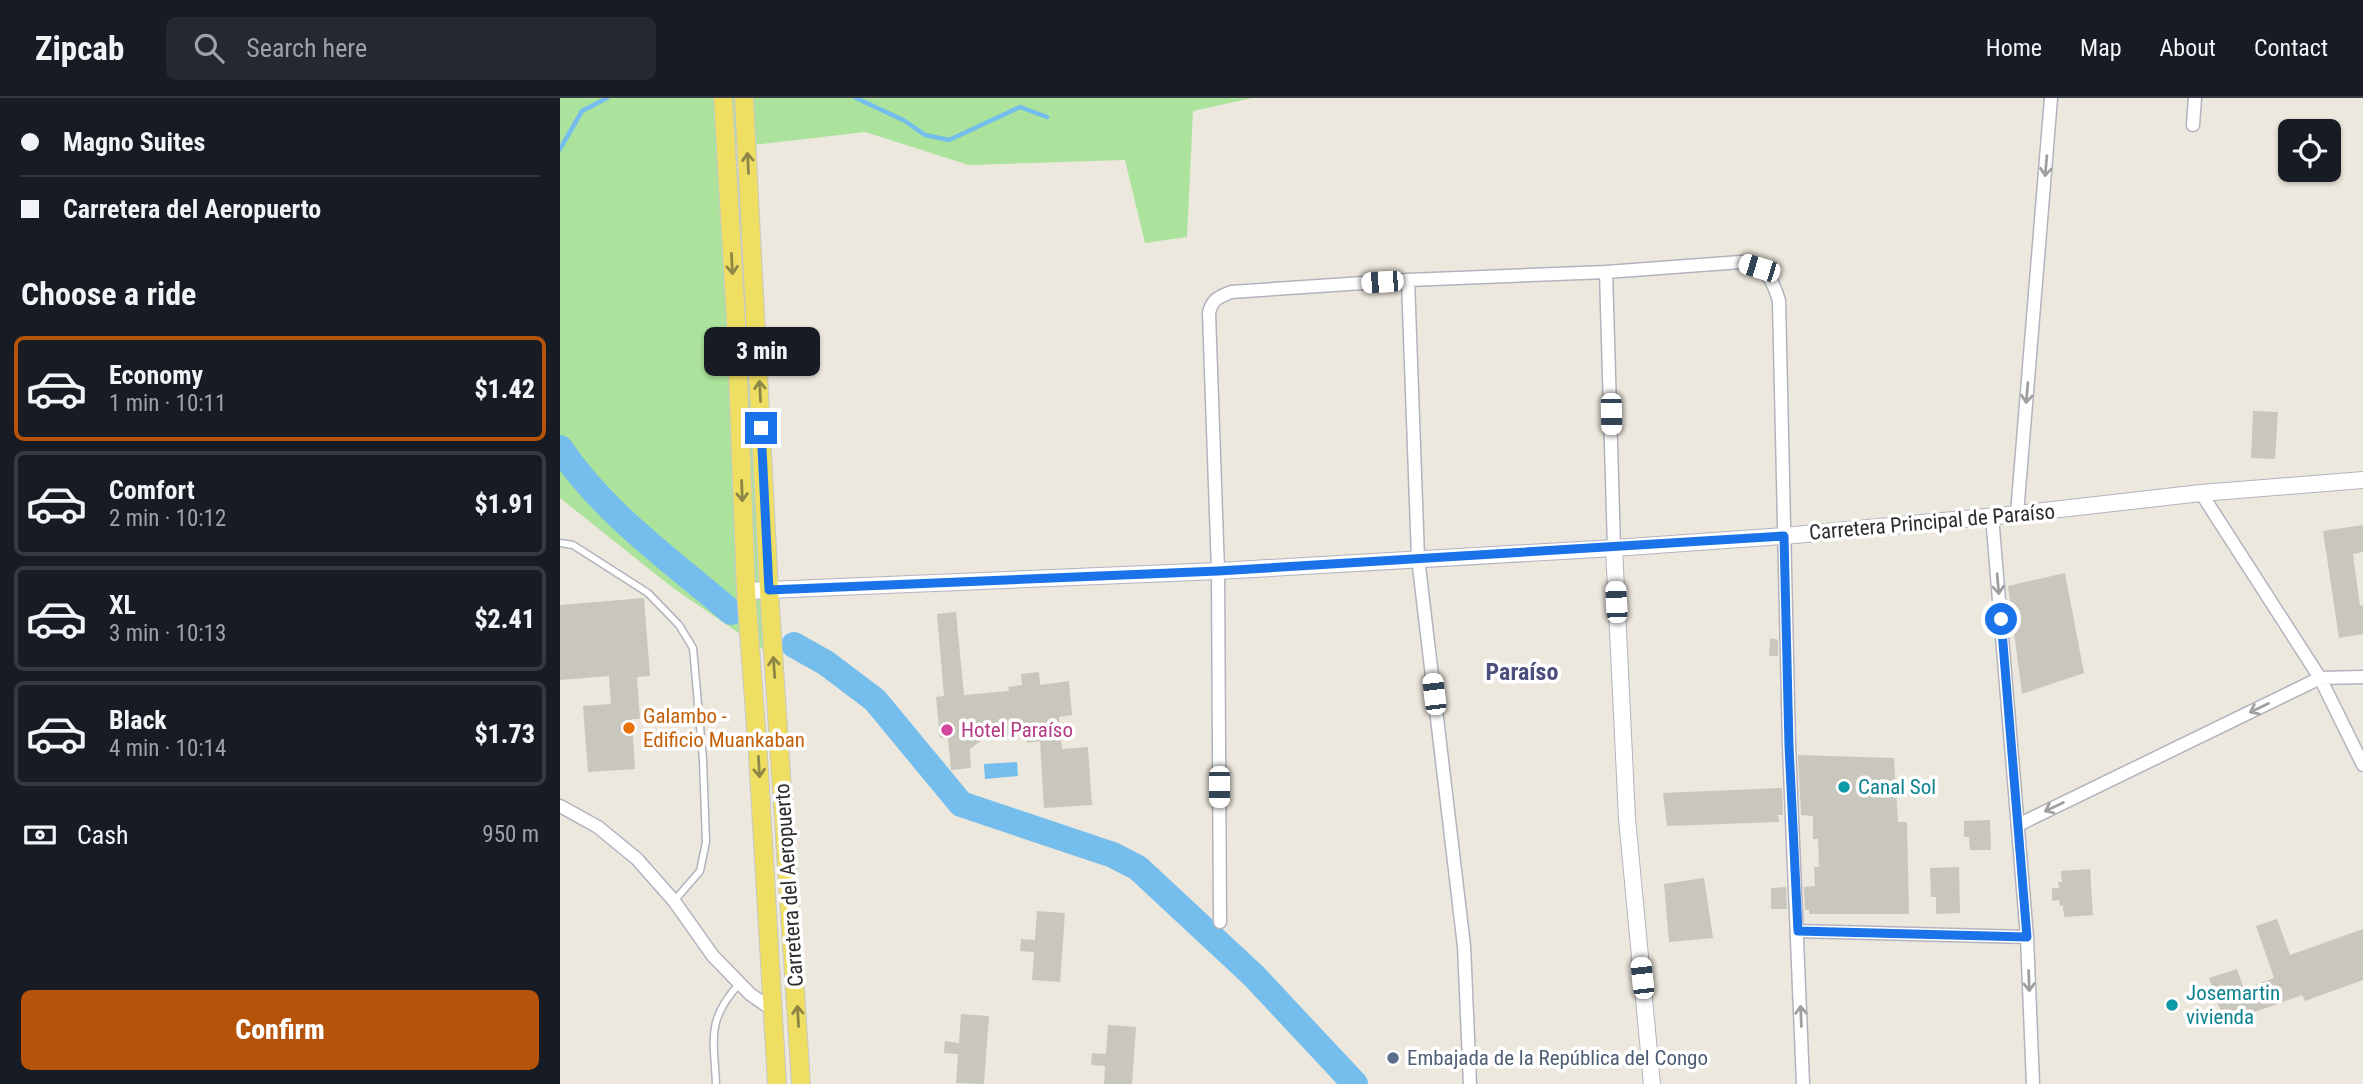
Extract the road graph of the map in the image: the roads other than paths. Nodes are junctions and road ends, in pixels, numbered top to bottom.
1 (723, 98) edge
2 (744, 98) edge
3 (2051, 98) edge
4 (2196, 98) edge
5 (2193, 125) dead end
6 (1605, 272) junction
7 (1408, 280) junction
8 (2363, 480) edge
9 (2201, 493) junction
10 (2017, 514) junction
11 (1992, 516) junction
12 (1784, 536) junction
13 (560, 543) edge
14 (1614, 548) junction
15 (1418, 558) junction
16 (1218, 571) junction
17 (769, 590) junction
18 (746, 591) junction
19 (2363, 677) edge
20 (2320, 678) junction
21 (2363, 765) edge
22 (560, 806) edge
23 (2018, 825) junction
24 (674, 901) junction
25 (1220, 922) dead end
26 (1798, 931) junction
27 (2027, 937) junction
28 (739, 984) junction
29 (774, 1010) junction
30 (716, 1084) edge
31 (777, 1084) edge
32 (801, 1084) edge
33 (1470, 1084) edge
34 (1652, 1084) edge
35 (1803, 1084) edge
36 (2033, 1084) edge

1 -> 18 main road, Carretera del Aeropuerto
17 -> 2 main road, Carretera del Aeropuerto
3 -> 10 street
4 - 5 street
6 - 7 street
6 - 12 street
6 - 14 street
7 - 15 street
7 - 16 street
8 - 9 street, Carretera Principal de Paraíso
9 - 10 street, Carretera Principal de Paraíso
9 - 20 street
10 - 11 street, Carretera Principal de Paraíso
11 - 12 street, Carretera Principal de Paraíso
11 -> 23 street
12 - 14 street, Carretera Principal de Paraíso
12 - 26 street
13 - 24 lane
14 - 15 street, Carretera Principal de Paraíso
14 - 34 street
15 - 16 street, Carretera Principal de Paraíso
15 - 33 street
16 - 17 street, Carretera Principal de Paraíso
16 - 25 street
17 - 18 street, Carretera Principal de Paraíso
32 -> 17 main road, Carretera del Aeropuerto
18 -> 29 main road, Carretera del Aeropuerto
19 - 20 street
20 - 21 street
20 -> 23 street
22 - 24 street
23 - 27 street
24 - 28 street
26 - 27 street
35 -> 26 street
27 -> 36 street
28 - 29 street
28 - 30 lane
29 - 31 main road, Carretera del Aeropuerto

